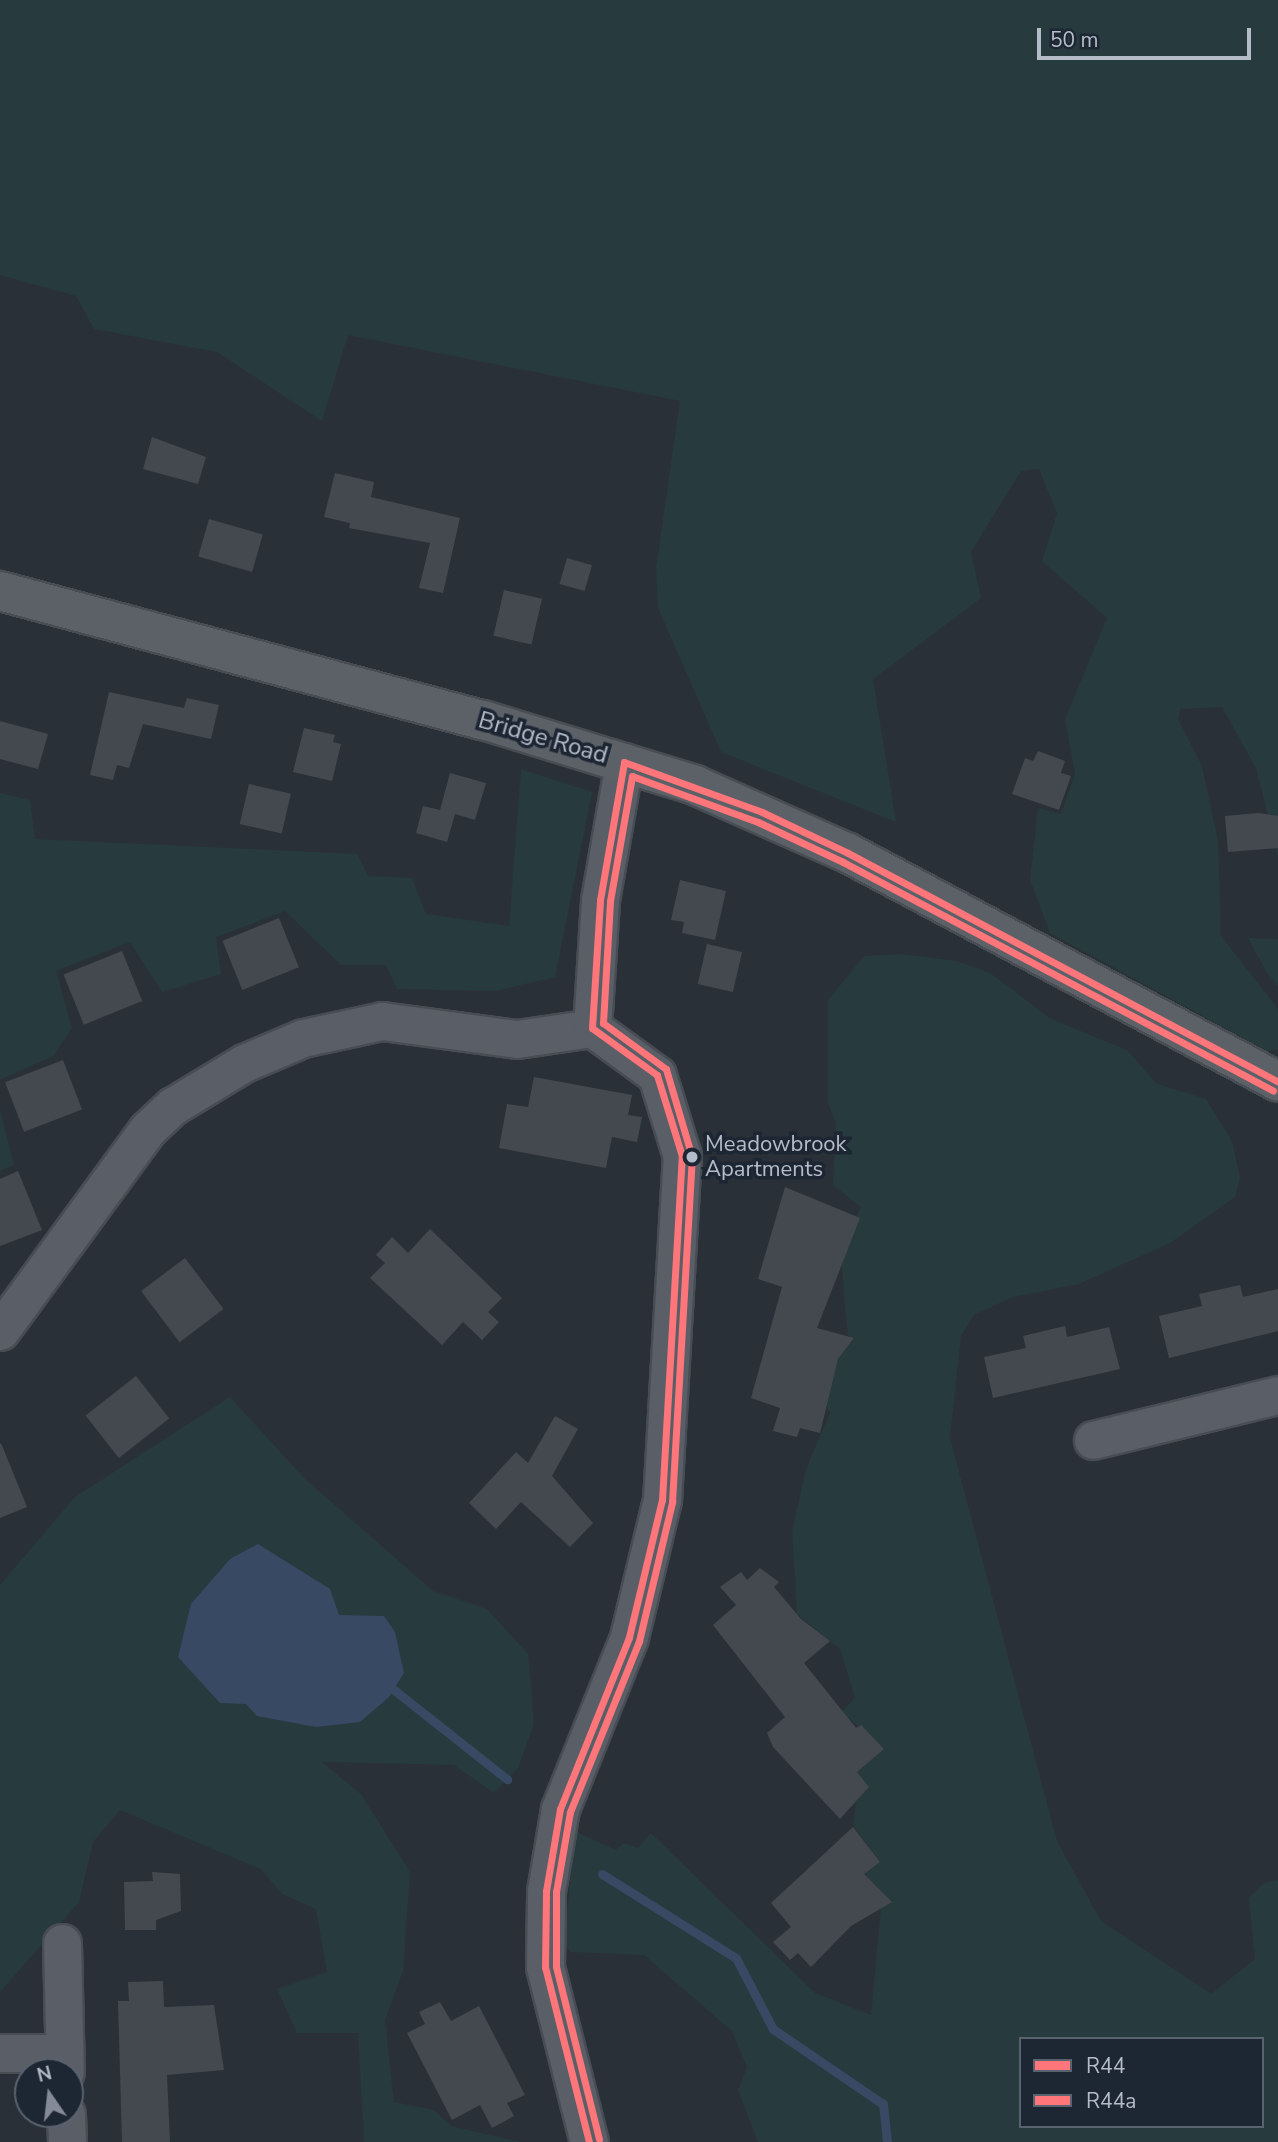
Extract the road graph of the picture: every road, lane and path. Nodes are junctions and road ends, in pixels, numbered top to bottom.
1 (0, 592) edge
2 (624, 762) junction
3 (592, 1028) junction
4 (1278, 1082) edge
5 (0, 1331) edge
6 (1278, 1395) edge
7 (1093, 1440) dead end
8 (62, 1943) dead end
9 (0, 2053) edge
10 (36, 2058) edge
11 (64, 2058) edge
12 (589, 2142) edge

1 - 2 main road, Bridge Road
2 - 3 street
2 - 4 main road, Bridge Road
3 - 5 street
3 - 12 street
6 - 7 street
8 - 11 street
9 - 10 street

